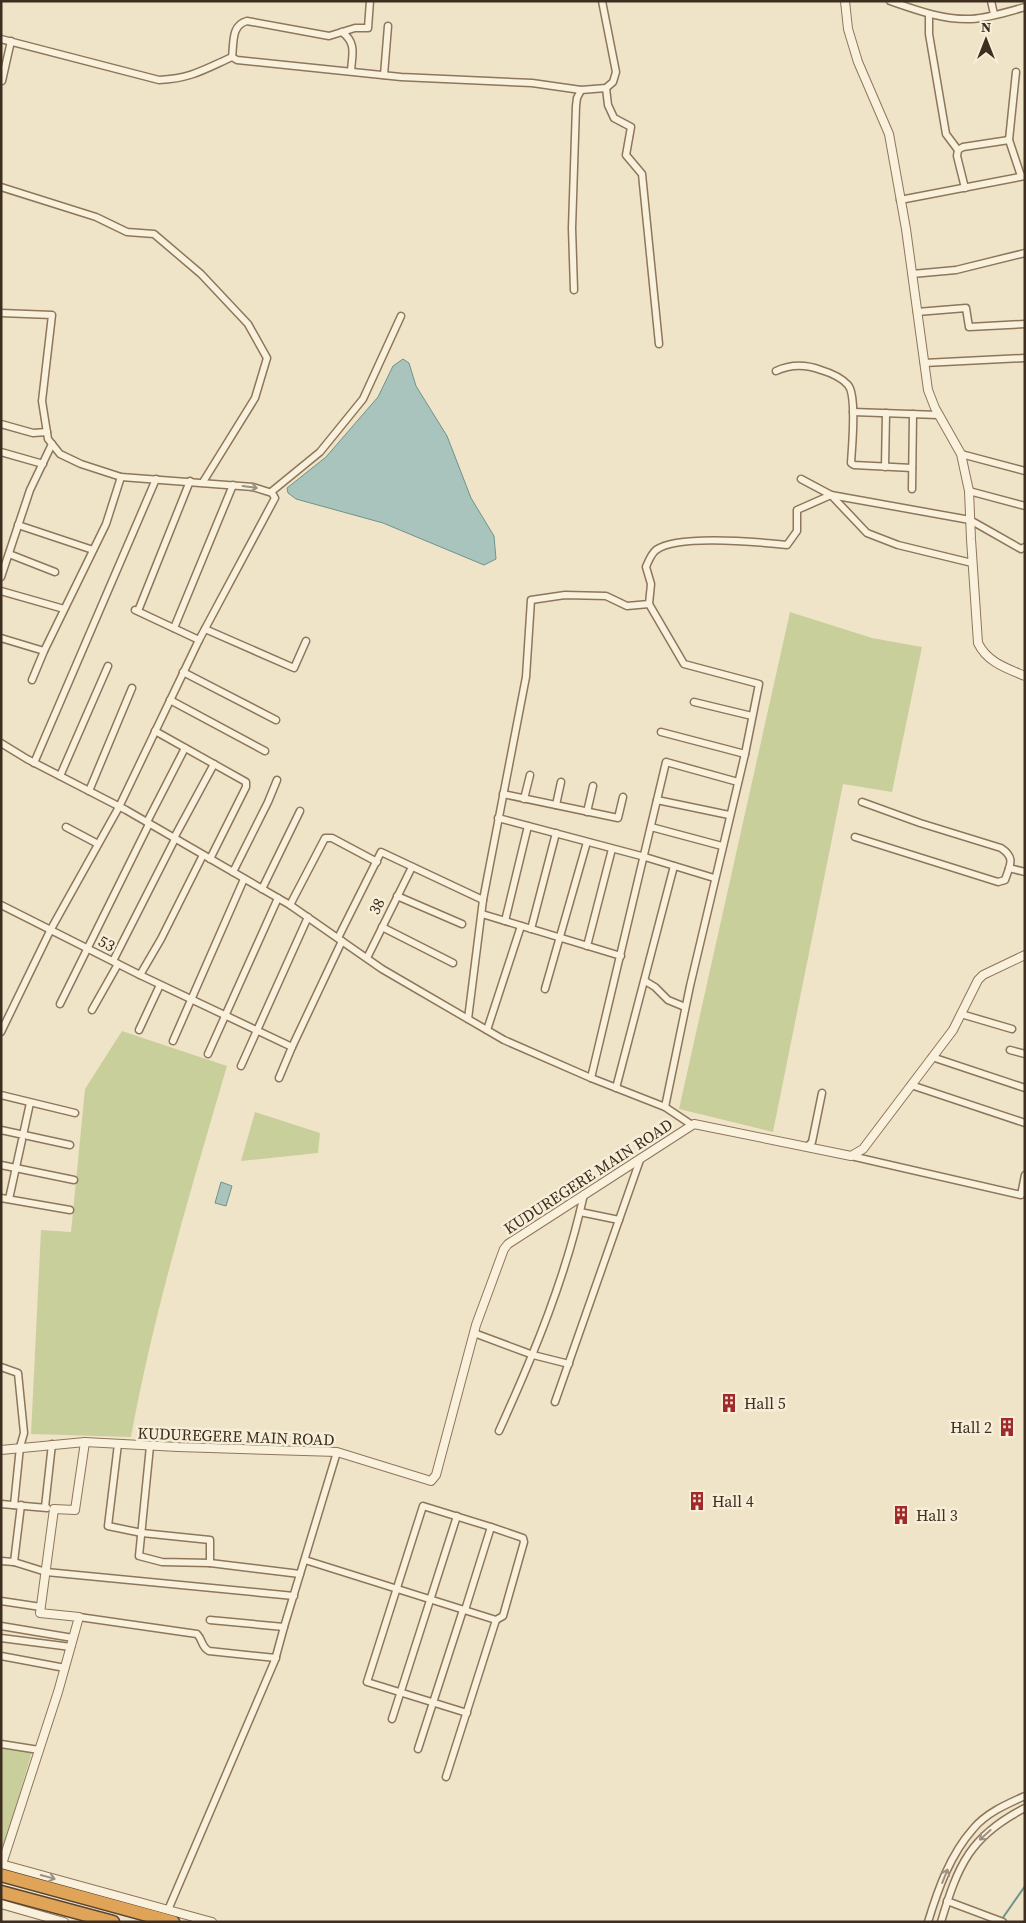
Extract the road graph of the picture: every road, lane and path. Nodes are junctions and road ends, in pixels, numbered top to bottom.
1 (370, 1) edge
2 (602, 1) edge
3 (845, 1) edge
4 (890, 1) edge
5 (991, 1) edge
6 (1023, 5) edge
7 (929, 14) junction
8 (994, 14) junction
9 (388, 26) dead end
10 (342, 32) junction
11 (1, 39) edge
12 (11, 41) junction
13 (232, 57) junction
14 (351, 71) junction
15 (1016, 72) dead end
16 (384, 75) junction
17 (2, 81) edge
18 (606, 88) junction
19 (581, 90) junction
20 (1009, 140) junction
21 (958, 150) junction
22 (1023, 176) edge
23 (1, 188) edge
24 (965, 188) junction
25 (900, 200) junction
26 (1025, 253) edge
27 (912, 274) junction
28 (574, 290) dead end
29 (917, 312) junction
30 (1, 313) edge
31 (401, 316) dead end
32 (1025, 324) edge
33 (659, 344) dead end
34 (1025, 358) edge
35 (924, 363) junction
36 (776, 371) dead end
37 (853, 412) junction
38 (886, 414) junction
39 (913, 414) junction
40 (938, 415) junction
41 (1, 424) edge
42 (47, 432) junction
43 (52, 444) junction
44 (1, 452) edge
45 (961, 454) junction
46 (43, 464) junction
47 (885, 467) junction
48 (912, 468) junction
49 (1025, 472) edge
50 (121, 477) junction
51 (156, 479) junction
52 (801, 480) dead end
53 (190, 481) junction
54 (203, 482) junction
55 (233, 485) junction
56 (912, 489) dead end
57 (969, 491) junction
58 (273, 495) junction
59 (831, 495) junction
60 (1025, 506) edge
61 (970, 520) junction
62 (18, 525) junction
63 (93, 550) junction
64 (1023, 550) edge
65 (9, 554) junction
66 (972, 563) junction
67 (55, 572) dead end
68 (1, 577) edge
69 (1, 591) edge
70 (649, 604) junction
71 (64, 609) junction
72 (174, 628) junction
73 (205, 629) junction
74 (1, 638) edge
75 (199, 640) junction
76 (306, 641) dead end
77 (44, 651) junction
78 (108, 666) dead end
79 (183, 672) junction
80 (1025, 676) edge
81 (32, 680) dead end
82 (132, 688) dead end
83 (170, 700) junction
84 (694, 702) dead end
85 (752, 716) junction
86 (276, 720) dead end
87 (155, 731) junction
88 (661, 732) dead end
89 (1, 743) edge
90 (185, 748) junction
91 (265, 751) dead end
92 (745, 754) junction
93 (34, 763) junction
94 (214, 764) junction
95 (530, 775) dead end
96 (60, 776) junction
97 (277, 780) dead end
98 (561, 782) dead end
99 (738, 782) junction
100 (593, 786) dead end
101 (89, 791) junction
102 (503, 794) junction
103 (623, 797) dead end
104 (524, 799) junction
105 (657, 800) junction
106 (862, 802) dead end
107 (556, 805) junction
108 (118, 807) junction
109 (300, 812) dead end
110 (587, 812) junction
111 (729, 815) junction
112 (498, 818) junction
113 (148, 823) junction
114 (528, 826) junction
115 (66, 827) dead end
116 (651, 827) junction
117 (556, 834) junction
118 (855, 837) dead end
119 (175, 838) junction
120 (587, 842) junction
121 (98, 844) junction
122 (722, 846) junction
123 (612, 848) junction
124 (203, 855) junction
125 (644, 857) junction
126 (210, 859) junction
127 (376, 862) junction
128 (674, 866) junction
129 (412, 867) junction
130 (1009, 868) junction
131 (233, 872) junction
132 (1025, 872) edge
133 (244, 878) junction
134 (714, 878) junction
135 (262, 889) junction
136 (397, 896) junction
137 (278, 898) junction
138 (483, 900) junction
139 (1, 905) edge
140 (290, 905) junction
141 (482, 914) junction
142 (308, 917) junction
143 (505, 921) junction
144 (462, 924) dead end
145 (382, 926) junction
146 (521, 926) junction
147 (51, 929) junction
148 (531, 929) junction
149 (560, 938) junction
150 (340, 940) junction
151 (587, 946) junction
152 (88, 948) junction
153 (1025, 955) edge
154 (620, 956) junction
155 (367, 958) junction
156 (115, 962) junction
157 (453, 963) dead end
158 (140, 975) junction
159 (644, 981) junction
160 (160, 985) junction
161 (545, 989) dead end
162 (192, 1000) junction
163 (60, 1004) dead end
164 (686, 1007) junction
165 (92, 1010) dead end
166 (961, 1014) junction
167 (225, 1015) junction
168 (468, 1020) junction
169 (1012, 1029) dead end
170 (140, 1030) dead end
171 (257, 1030) junction
172 (487, 1030) junction
173 (1, 1032) edge
174 (172, 1041) dead end
175 (292, 1047) junction
176 (1010, 1050) dead end
177 (208, 1054) dead end
178 (1025, 1054) edge
179 (932, 1057) junction
180 (241, 1066) dead end
181 (279, 1078) dead end
182 (591, 1078) junction
183 (911, 1085) junction
184 (616, 1088) junction
185 (1025, 1088) edge
186 (822, 1093) dead end
187 (1, 1095) edge
188 (30, 1103) junction
189 (665, 1107) junction
190 (75, 1113) dead end
191 (1025, 1123) edge
192 (692, 1125) junction
193 (1, 1130) edge
194 (23, 1137) junction
195 (70, 1146) dead end
196 (807, 1147) junction
197 (851, 1156) junction
198 (640, 1160) junction
199 (1, 1165) edge
200 (16, 1168) junction
201 (1025, 1175) edge
202 (74, 1180) dead end
203 (1024, 1187) edge
204 (584, 1194) junction
205 (1, 1198) edge
206 (9, 1200) junction
207 (70, 1210) dead end
208 (580, 1212) junction
209 (619, 1220) junction
210 (474, 1333) junction
211 (533, 1355) junction
212 (568, 1364) junction
213 (1, 1367) edge
214 (555, 1402) dead end
215 (499, 1431) dead end
216 (85, 1442) junction
217 (52, 1444) junction
218 (118, 1444) junction
219 (150, 1446) junction
220 (20, 1447) junction
221 (1, 1450) edge
222 (337, 1452) junction
223 (1, 1504) edge
224 (18, 1505) junction
225 (45, 1507) junction
226 (54, 1509) junction
227 (457, 1516) junction
228 (491, 1527) junction
229 (142, 1533) junction
230 (305, 1560) junction
231 (1, 1561) edge
232 (14, 1562) junction
233 (210, 1564) junction
234 (46, 1572) junction
235 (300, 1574) junction
236 (397, 1589) junction
237 (294, 1596) junction
238 (430, 1599) junction
239 (1, 1601) edge
240 (41, 1607) junction
241 (464, 1610) junction
242 (79, 1617) junction
243 (210, 1620) dead end
244 (496, 1620) junction
245 (1, 1626) edge
246 (284, 1627) junction
247 (1, 1638) edge
248 (73, 1638) junction
249 (71, 1647) junction
250 (1, 1656) edge
251 (276, 1658) junction
252 (65, 1668) junction
253 (401, 1692) junction
254 (433, 1702) junction
255 (467, 1713) junction
256 (392, 1719) dead end
257 (1, 1744) edge
258 (418, 1749) dead end
259 (39, 1750) junction
260 (446, 1777) dead end
261 (1025, 1796) edge
262 (1025, 1808) edge
263 (2, 1864) edge
264 (1, 1875) edge
265 (1, 1892) edge
266 (947, 1901) junction
267 (1, 1904) edge
268 (171, 1916) edge
269 (1000, 1921) edge
270 (64, 1922) edge
271 (113, 1922) edge
272 (212, 1922) edge
273 (928, 1922) edge
274 (941, 1922) edge

1 - 10 street
2 - 18 street
3 - 25 street
4 - 7 street
5 - 8 street
6 - 8 street
7 - 8 street
7 - 21 street
9 - 16 street
10 - 13 street
10 - 14 street
11 - 12 street
12 - 13 street
12 - 17 street
13 - 14 street
14 - 16 street
15 - 20 street
16 - 19 street
18 - 19 street
18 - 33 street
19 - 28 street
20 - 21 street
20 - 22 street
21 - 24 street
22 - 24 street
23 - 54 street
24 - 25 street
25 - 27 street
26 - 27 street
27 - 29 street
29 - 32 street
29 - 35 street
30 - 42 street
31 - 58 street
34 - 35 street
35 - 40 street
36 - 37 street
37 - 38 street
37 - 47 street
38 - 39 street
38 - 47 street
39 - 40 street
39 - 48 street
40 - 45 street
41 - 42 street
42 - 43 street
43 - 46 street
43 - 50 street
44 - 46 street
45 - 49 street
45 - 57 street
46 - 62 street
47 - 48 street
48 - 56 street
50 - 51 street
50 - 63 street
51 - 53 street
51 - 93 street
52 - 59 street
53 - 54 street
53 - 72 street
54 - 55 street
55 -> 58 street
55 - 72 street
57 - 60 street
57 - 61 street
58 - 73 street
59 - 61 street
59 - 66 street
59 - 70 street
61 - 64 street
61 - 66 street
62 - 63 street
62 - 65 street
63 - 71 street
65 - 67 street
65 - 68 street
66 - 80 street
69 - 71 street
70 - 85 street
70 - 102 street
71 - 77 street
72 - 75 street
73 - 75 street
73 - 76 street
74 - 77 street
75 - 79 street
77 - 81 street
78 - 96 street
79 - 83 street
79 - 86 street
82 - 101 street
83 - 87 street
83 - 91 street
84 - 85 street
85 - 92 street
87 - 90 street
87 - 108 street
88 - 92 street
89 - 93 street
90 - 94 street
90 - 113 street
92 - 99 street
93 - 96 street
94 - 119 street
94 - 126 street
95 - 104 street
96 - 101 street
97 - 131 street
98 - 107 street
99 - 105 street
99 - 111 street
100 - 110 street
101 - 108 street
102 - 104 street
102 - 112 street
103 - 110 street
104 - 107 street
105 - 111 street
105 - 116 street
106 - 130 street
107 - 110 street
108 - 113 street
108 - 121 street
109 - 135 street
111 - 122 street
112 - 114 street
112 - 138 street
113 - 119 street
113 - 152 street
114 - 117 street
114 - 143 street
115 - 121 street
116 - 122 street
116 - 125 street
117 - 120 street
117 - 148 street
118 - 130 street
119 - 124 street
119 - 156 street
120 - 123 street
120 - 149 street
121 - 147 street
122 - 134 street
123 - 125 street
123 - 151 street
124 - 126 street
124 - 158 street
125 - 128 street
125 - 154 street
126 - 131 street
127 - 129 street
127 - 140 street
127 - 150 street
128 - 134 street
128 - 159 street
129 - 136 street, 38
129 - 138 street
130 - 132 street
131 - 133 street
133 - 135 street
133 - 162 street
134 - 164 street
135 - 137 street
136 - 144 street
136 - 145 street, 38
137 - 140 street
137 - 167 street
138 - 141 street
139 - 147 street, 53
140 - 142 street
141 - 143 street
141 - 168 street
142 - 150 street
142 - 171 street
143 - 146 street
145 - 155 street, 38
145 - 157 street
146 - 148 street
146 - 172 street
147 - 152 street, 53
147 - 173 street
148 - 149 street
149 - 151 street
149 - 161 street
150 - 155 street
150 - 175 street
151 - 154 street
152 - 156 street, 53
152 - 163 street
153 - 166 street
154 - 182 street
155 - 168 street
156 - 158 street, 53
156 - 165 street
158 - 160 street, 53
159 - 164 street
159 - 184 street
160 - 162 street, 53
160 - 170 street
162 - 167 street, 53
162 - 174 street
164 - 189 street
166 - 169 street
166 - 179 street
167 - 171 street, 53
167 - 177 street
168 - 172 street
171 - 175 street, 53
171 - 180 street
172 - 182 street
175 - 181 street
176 - 178 street
179 - 183 street
179 - 185 street
182 - 184 street
183 - 191 street
183 - 197 street
184 - 189 street
186 - 196 street
187 - 188 street
188 - 190 street
188 - 194 street
189 - 192 street
192 - 196 street, KUDUREGERE MAIN ROAD
192 - 198 street, KUDUREGERE MAIN ROAD
193 - 194 street
194 - 195 street
194 - 200 street
196 - 197 street, KUDUREGERE MAIN ROAD
197 - 203 street
198 - 204 street, KUDUREGERE MAIN ROAD
198 - 209 street
199 - 200 street
200 - 202 street
200 - 206 street
201 - 203 street
204 - 208 street
204 - 210 street, KUDUREGERE MAIN ROAD
205 - 206 street
206 - 207 street
208 - 209 street
208 - 211 street
209 - 212 street
210 - 211 street
210 - 222 street, KUDUREGERE MAIN ROAD
211 - 212 street
211 - 215 street
212 - 214 street
213 - 220 street
216 - 217 street, KUDUREGERE MAIN ROAD
216 - 218 street, KUDUREGERE MAIN ROAD
216 - 226 street
217 - 220 street, KUDUREGERE MAIN ROAD
217 - 225 street
218 - 219 street, KUDUREGERE MAIN ROAD
218 - 229 street
219 - 222 street, KUDUREGERE MAIN ROAD
219 - 229 street
220 - 221 street, KUDUREGERE MAIN ROAD
220 - 224 street
222 - 230 street
223 - 224 street
224 - 225 street
224 - 232 street
225 - 226 street
226 - 234 street
227 - 228 street
227 - 236 street
227 - 238 street
228 - 241 street
228 - 244 street
229 - 233 street
229 - 233 street
230 - 235 street
230 - 236 street
231 - 232 street
232 - 234 street
233 - 235 street
234 - 237 street
234 - 240 street
235 - 237 street
236 - 238 street
236 - 253 street
237 - 246 street
238 - 241 street
238 - 253 street
239 - 240 street
240 - 242 street
241 - 244 street
241 - 254 street
242 - 248 street
242 - 251 street
243 - 246 street
244 - 255 street
245 - 248 street
246 - 251 street
247 - 249 street
248 - 249 street
249 - 252 street
250 - 252 street
251 - 268 street
252 - 259 street
253 - 254 street
253 - 256 street
254 - 255 street
254 - 258 street
255 - 260 street
257 - 259 street
259 - 263 street
273 -> 261 street
262 -> 266 street
263 -> 268 street
264 - 268 highway
265 - 271 highway
266 - 269 street
266 - 274 street
267 - 270 street
268 - 272 street

